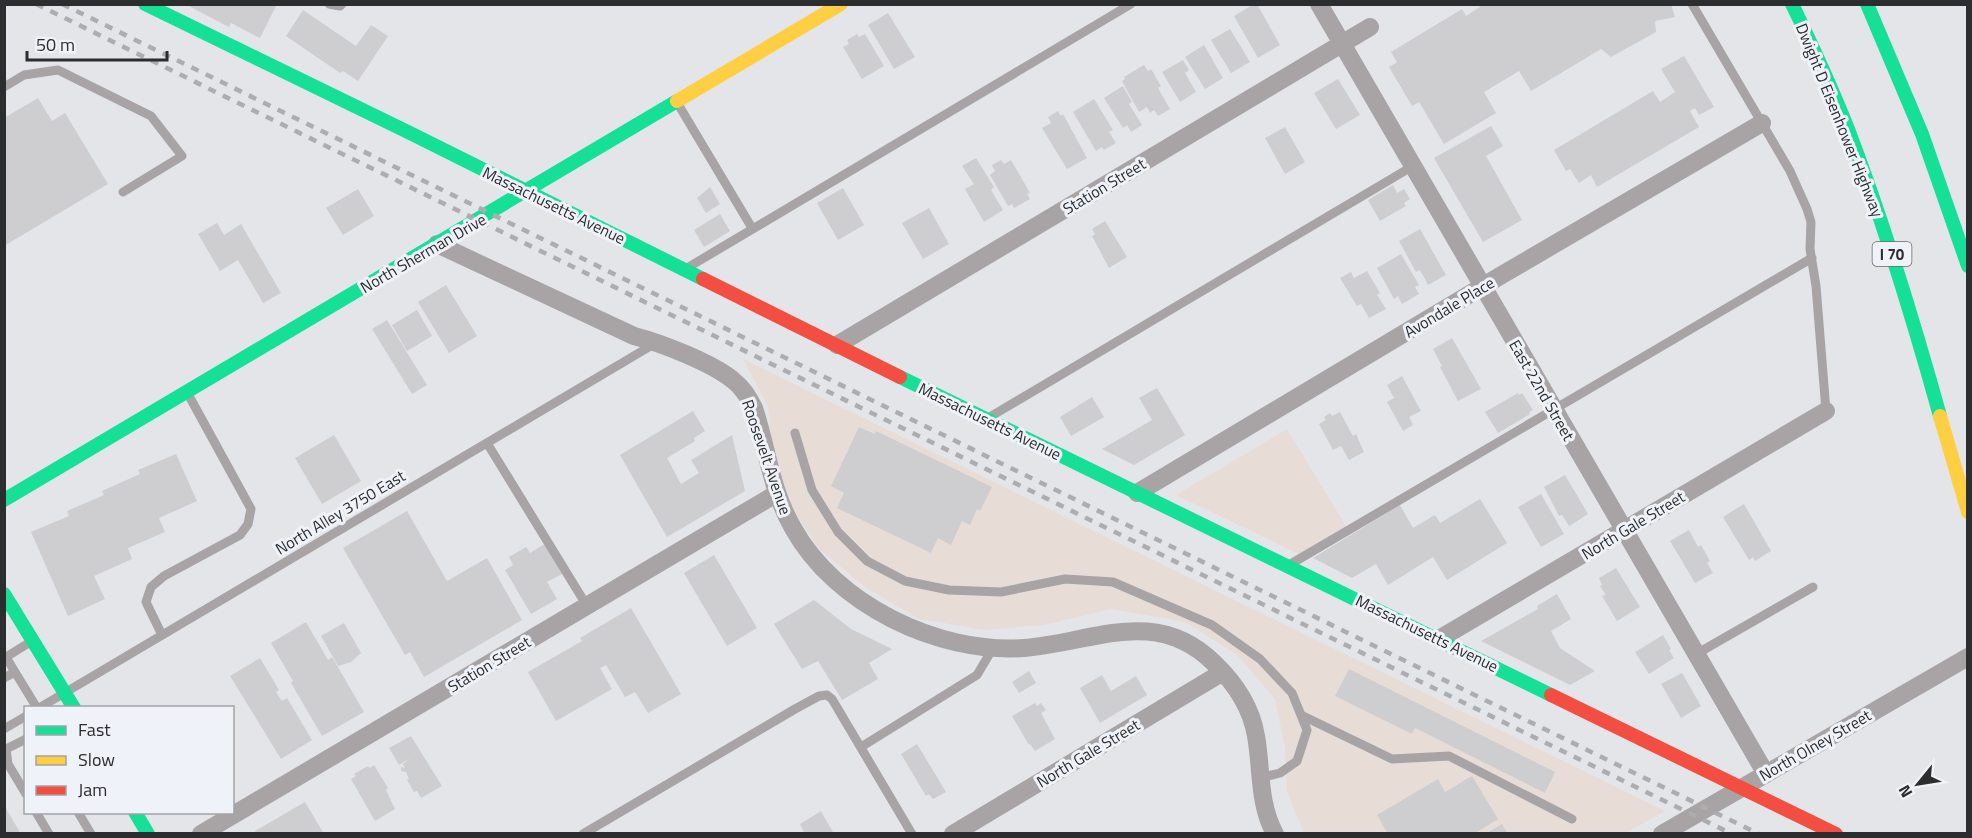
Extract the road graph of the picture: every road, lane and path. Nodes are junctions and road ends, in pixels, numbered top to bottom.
1 (145, 4) edge
2 (329, 4) edge
3 (342, 4) edge
4 (841, 4) edge
5 (1131, 4) edge
6 (1319, 4) edge
7 (1692, 4) edge
8 (1792, 4) edge
9 (1867, 4) edge
10 (1371, 27) dead end
11 (1342, 44) junction
12 (4, 87) edge
13 (676, 102) junction
14 (1762, 123) junction
15 (1413, 166) junction
16 (525, 191) junction
17 (123, 192) dead end
18 (752, 228) junction
19 (437, 244) junction
20 (1812, 258) junction
21 (1968, 266) edge
22 (684, 270) junction
23 (1482, 287) junction
24 (657, 342) junction
25 (837, 345) junction
26 (187, 393) junction
27 (1554, 410) junction
28 (1826, 411) joint
29 (986, 420) junction
30 (795, 433) dead end
31 (487, 443) junction
32 (1137, 493) junction
33 (776, 494) junction
34 (4, 501) edge
35 (1968, 512) edge
36 (1624, 530) junction
37 (1287, 566) junction
38 (1813, 587) dead end
39 (4, 594) edge
40 (586, 606) junction
41 (162, 635) junction
42 (1439, 639) junction
43 (33, 640) junction
44 (993, 648) junction
45 (1698, 653) junction
46 (5, 655) edge
47 (1968, 657) edge
48 (15, 672) junction
49 (1223, 672) junction
50 (4, 678) edge
51 (65, 692) junction
52 (37, 706) edge
53 (41, 706) edge
54 (73, 706) edge
55 (1301, 715) junction
56 (24, 717) edge
57 (4, 729) edge
58 (24, 740) edge
59 (861, 747) junction
60 (1766, 774) junction
61 (1260, 777) junction
62 (1742, 788) junction
63 (24, 791) edge
64 (37, 814) edge
65 (79, 814) edge
66 (136, 814) edge
67 (1572, 819) dead end
68 (49, 834) edge
69 (91, 834) edge
70 (148, 834) edge
71 (201, 834) edge
72 (584, 834) edge
73 (912, 834) edge
74 (953, 834) edge
75 (1275, 834) edge
76 (1662, 834) edge
77 (1836, 834) edge

1 - 16 main road, Massachusetts Avenue
2 - 3 lane
4 - 13 main road, North Sherman Drive
5 - 18 lane
6 - 11 street, East 22nd Street
7 - 14 lane
8 - 35 main road, Dwight D Eisenhower Highway / I 70
9 - 21 main road
10 - 11 street, Station Street
11 - 15 street, East 22nd Street
11 - 25 street, Station Street
12 - 17 lane
13 - 16 main road, North Sherman Drive
13 - 18 lane
14 - 20 lane
14 - 23 street, Avondale Place
15 - 23 street, East 22nd Street
15 - 29 lane
16 - 19 main road, North Sherman Drive
16 - 22 main road, Massachusetts Avenue
18 - 22 lane
19 - 24 street, Roosevelt Avenue
19 - 26 main road, North Sherman Drive
20 - 27 lane
20 - 28 lane
22 - 25 main road, Massachusetts Avenue
23 - 27 street, East 22nd Street
23 - 32 street, Avondale Place
24 - 31 lane, North Alley 3750 East
24 - 33 street, Roosevelt Avenue
25 - 29 main road, Massachusetts Avenue
26 - 34 main road, North Sherman Drive
26 - 41 lane
27 - 36 street, East 22nd Street
27 - 37 lane
28 - 36 street, North Gale Street
29 - 32 main road, Massachusetts Avenue
30 - 55 lane
31 - 40 lane
31 - 41 lane, North Alley 3750 East
32 - 37 main road, Massachusetts Avenue
33 - 40 street, Station Street
33 - 44 street, Roosevelt Avenue
36 - 42 street, North Gale Street
36 - 45 street, East 22nd Street
37 - 42 main road, Massachusetts Avenue
38 - 45 lane
39 - 43 main road
40 - 71 street, Station Street
41 - 51 lane, North Alley 3750 East
42 - 62 main road, Massachusetts Avenue
43 - 46 lane
43 - 51 main road
44 - 49 street, Roosevelt Avenue
44 - 59 lane
45 - 60 street, East 22nd Street
46 - 48 lane
47 - 60 street, North Olney Street
48 - 50 lane
48 - 52 lane
49 - 61 street, Roosevelt Avenue
49 - 74 street, North Gale Street
51 - 53 lane, North Alley 3750 East
51 - 54 main road
55 - 61 lane
55 - 67 lane
56 - 57 lane
58 - 63 lane
59 - 72 lane
59 - 73 lane
60 - 62 street, North Olney Street
61 - 75 street, Roosevelt Avenue
62 - 76 street, North Olney Street
62 - 77 main road, Massachusetts Avenue
64 - 68 lane
65 - 69 lane
66 - 70 main road

